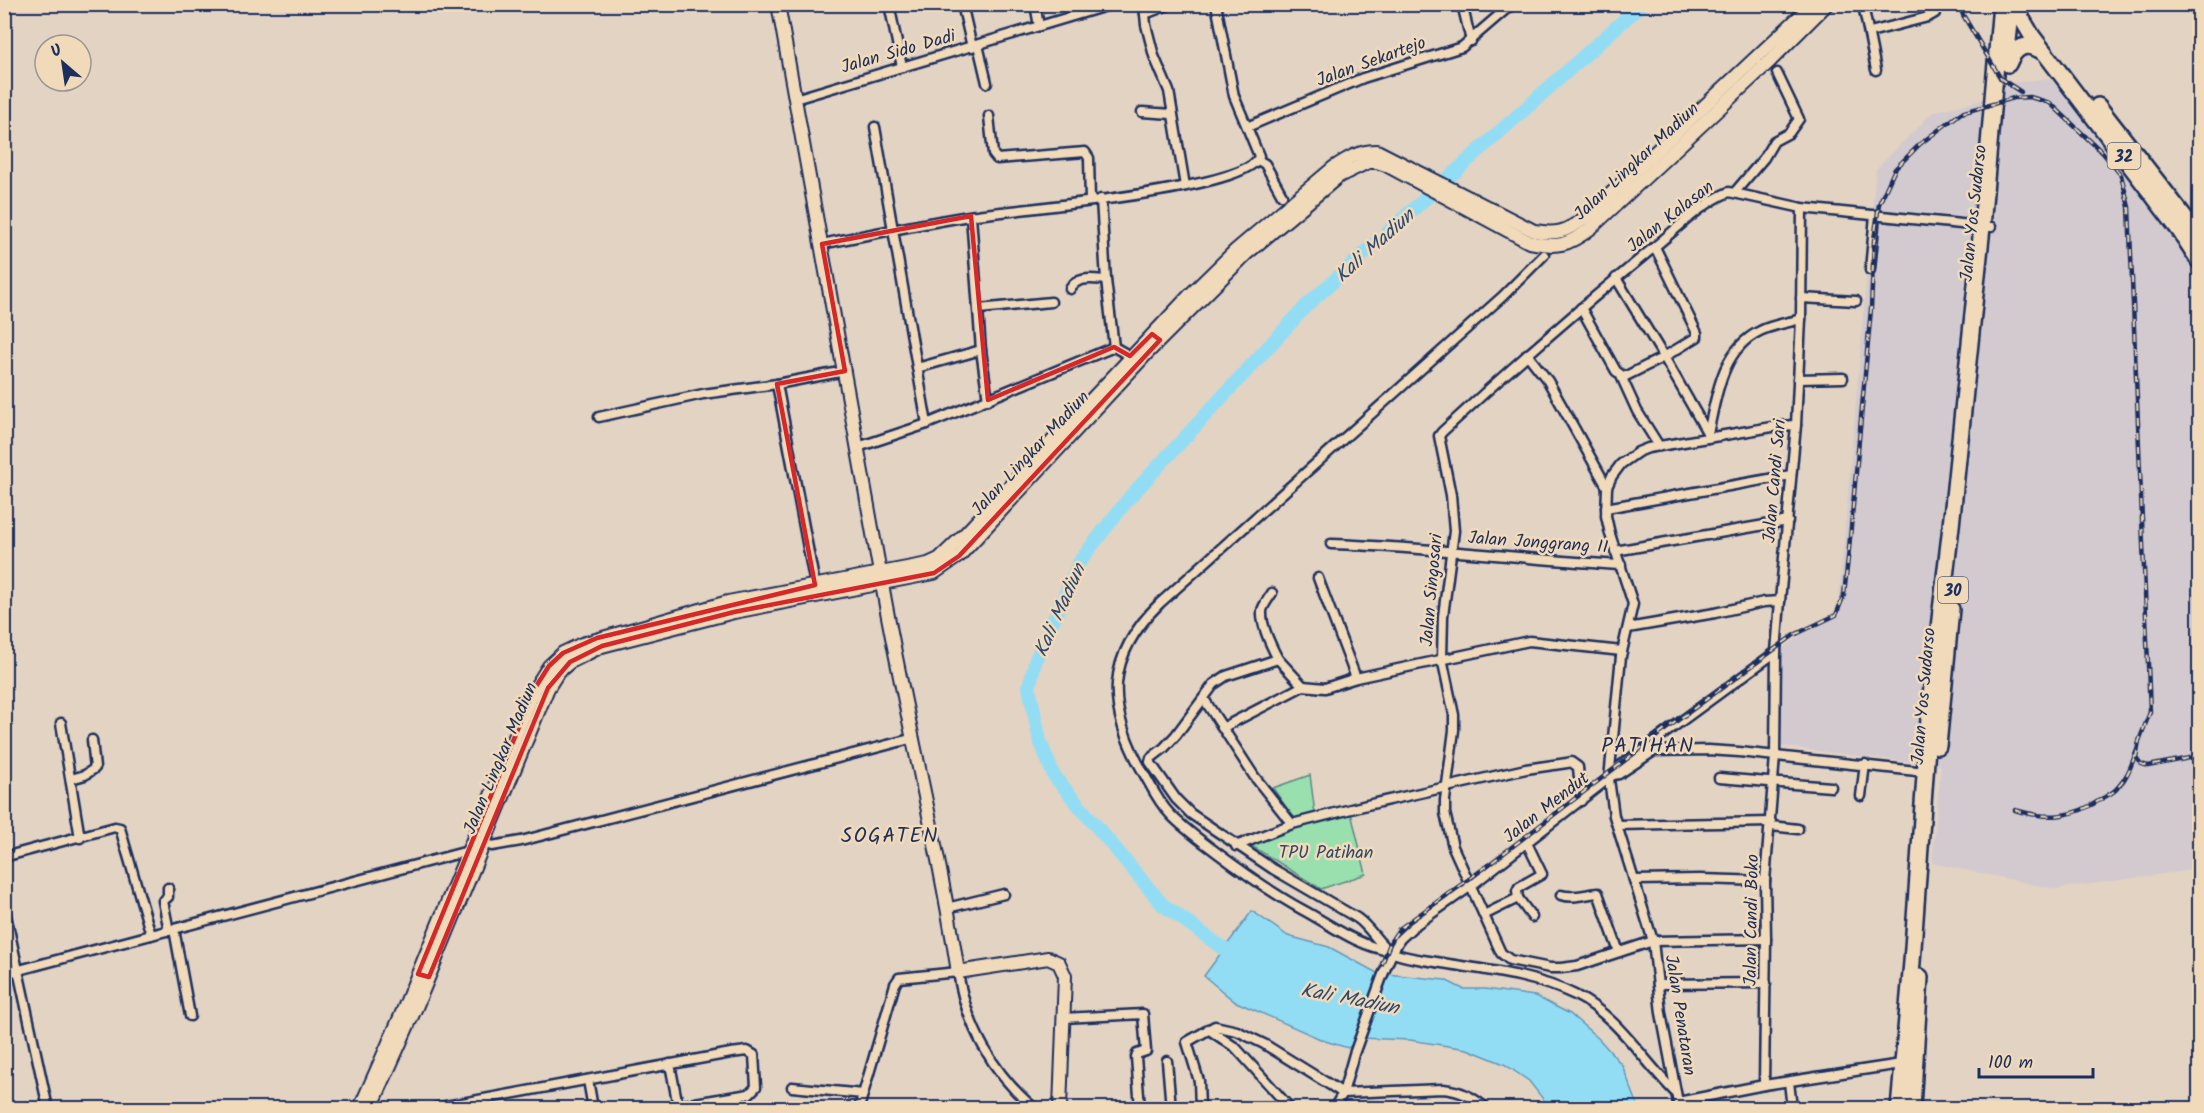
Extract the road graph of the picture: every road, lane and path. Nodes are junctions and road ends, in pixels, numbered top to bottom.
1 (778, 4) edge
2 (889, 4) edge
3 (962, 4) edge
4 (1035, 4) edge
5 (1113, 4) edge
6 (1216, 4) edge
7 (1462, 4) edge
8 (1512, 4) edge
9 (1813, 4) edge
10 (1827, 4) edge
11 (1940, 4) edge
12 (2001, 4) edge
13 (2013, 4) edge
14 (2024, 4) edge
15 (1168, 5) edge
16 (1144, 9) edge
17 (1864, 10) dead end
18 (1801, 22) junction
19 (1039, 26) junction
20 (1870, 32) junction
21 (2032, 36) junction
22 (1471, 41) junction
23 (2008, 43) junction
24 (975, 46) junction
25 (2047, 48) junction
26 (902, 67) junction
27 (1876, 70) dead end
28 (1777, 73) dead end
29 (2000, 74) junction
30 (987, 83) dead end
31 (795, 99) junction
32 (1142, 112) dead end
33 (1172, 114) junction
34 (989, 116) dead end
35 (875, 127) dead end
36 (1246, 127) junction
37 (1258, 160) junction
38 (1185, 186) junction
39 (1735, 192) junction
40 (1282, 195) dead end
41 (1101, 200) junction
42 (1090, 201) junction
43 (1802, 208) junction
44 (1875, 215) junction
45 (971, 216) junction
46 (1986, 227) junction
47 (892, 230) junction
48 (2199, 240) edge
49 (822, 244) junction
50 (1655, 247) junction
51 (1544, 255) dead end
52 (2199, 262) edge
53 (1870, 270) dead end
54 (1616, 278) junction
55 (1106, 280) junction
56 (1070, 289) dead end
57 (1801, 298) junction
58 (1856, 301) dead end
59 (1051, 302) dead end
60 (1581, 308) junction
61 (979, 309) junction
62 (1801, 320) junction
63 (1156, 337) junction
64 (1114, 347) junction
65 (981, 350) junction
66 (1527, 354) junction
67 (1131, 356) junction
68 (1664, 357) junction
69 (917, 368) junction
70 (846, 371) junction
71 (1621, 376) junction
72 (1843, 378) dead end
73 (1798, 379) junction
74 (777, 384) junction
75 (988, 400) junction
76 (599, 417) dead end
77 (927, 424) junction
78 (1796, 425) junction
79 (1439, 436) joint
80 (1708, 436) junction
81 (1659, 446) junction
82 (858, 447) junction
83 (1791, 475) junction
84 (1607, 487) junction
85 (1606, 508) junction
86 (1788, 520) junction
87 (1331, 544) dead end
88 (1615, 551) junction
89 (1453, 552) junction
90 (1620, 565) junction
91 (1318, 578) dead end
92 (881, 579) junction
93 (815, 585) junction
94 (1272, 593) dead end
95 (1779, 601) junction
96 (1628, 628) junction
97 (1622, 651) junction
98 (1776, 652) junction
99 (1442, 658) junction
100 (1278, 659) junction
101 (1356, 678) junction
102 (1303, 686) junction
103 (1204, 699) junction
104 (61, 723) dead end
105 (1222, 728) junction
106 (914, 738) junction
107 (92, 740) dead end
108 (1653, 746) junction
109 (1775, 756) junction
110 (1866, 764) junction
111 (1926, 772) junction
112 (1611, 777) junction
113 (1719, 778) dead end
114 (71, 779) junction
115 (1773, 782) junction
116 (1446, 786) junction
117 (1831, 787) dead end
118 (1861, 796) dead end
119 (1581, 801) junction
120 (1292, 824) junction
121 (1771, 824) junction
122 (1617, 825) junction
123 (1798, 829) dead end
124 (80, 838) junction
125 (483, 843) junction
126 (1527, 843) junction
127 (1236, 846) junction
128 (468, 851) junction
129 (4, 857) edge
130 (1634, 880) junction
131 (1765, 881) junction
132 (1471, 886) junction
133 (168, 888) dead end
134 (1004, 894) dead end
135 (1561, 895) dead end
136 (1518, 897) junction
137 (4, 906) edge
138 (947, 908) junction
139 (1484, 915) junction
140 (1532, 917) dead end
141 (172, 930) junction
142 (151, 935) junction
143 (1767, 939) junction
144 (1653, 941) junction
145 (1390, 952) junction
146 (1619, 952) junction
147 (1917, 962) junction
148 (18, 970) junction
149 (958, 972) junction
150 (4, 974) edge
151 (423, 976) junction
152 (1766, 983) junction
153 (1658, 984) junction
154 (190, 1016) dead end
155 (1063, 1018) junction
156 (1208, 1029) junction
157 (1167, 1061) dead end
158 (670, 1064) junction
159 (1901, 1064) junction
160 (588, 1080) junction
161 (1789, 1082) junction
162 (1764, 1085) junction
163 (792, 1087) dead end
164 (1343, 1093) junction
165 (863, 1094) junction
166 (498, 1097) junction
167 (1678, 1101) edge
168 (678, 1106) junction
169 (48, 1108) edge
170 (360, 1108) edge
171 (371, 1108) edge
172 (435, 1108) edge
173 (500, 1108) edge
174 (593, 1108) edge
175 (665, 1108) edge
176 (859, 1108) edge
177 (1034, 1108) edge
178 (1060, 1108) edge
179 (1140, 1108) edge
180 (1171, 1108) edge
181 (1200, 1108) edge
182 (1290, 1108) edge
183 (1334, 1108) edge
184 (1486, 1108) edge
185 (1792, 1108) edge
186 (1899, 1108) edge
187 (1911, 1108) edge

1 - 31 main road
2 - 26 street
3 - 24 street
4 - 19 street
5 - 19 street, Jalan Sido Dadi
6 - 36 street
7 - 22 street
8 - 22 street, Jalan Sekartejo
9 - 18 main road, Jalan Lingkar Madiun
10 - 18 main road, Jalan Lingkar Madiun
11 - 20 street
12 - 29 highway, 30
13 - 21 highway
13 - 23 highway, 30
14 - 25 highway, 32
15 - 16 street
16 - 33 street
17 - 20 street
18 - 63 main road, Jalan Lingkar Madiun
19 - 24 street, Jalan Sido Dadi
20 - 27 street
21 - 23 highway
21 - 25 highway
22 - 36 street, Jalan Sekartejo
23 - 29 highway, 30
24 - 26 street, Jalan Sido Dadi
24 - 30 street
25 - 29 highway, 30
25 - 48 highway, 32
25 - 52 highway, 32
26 - 31 street, Jalan Sido Dadi
28 - 39 street
29 - 46 highway, Jalan Yos Sudarso / 30
31 - 49 main road
32 - 33 street
33 - 38 street
34 - 42 street
35 - 47 street
36 - 37 street
37 - 38 street
37 - 40 street
38 - 41 street
39 - 43 street, Jalan Kalasan
39 - 50 street, Jalan Kalasan
41 - 42 street
41 - 55 street
42 - 45 street
43 - 44 street, Jalan Kalasan
43 - 57 street, Jalan Candi Sari
44 - 46 street, Jalan Kalasan
44 - 53 street
45 - 47 street
45 - 61 street
46 - 111 highway, Jalan Yos Sudarso / 30
46 - 147 highway, Jalan Yos Sudarso / 30
47 - 49 street
47 - 69 street
49 - 70 main road
50 - 54 street, Jalan Kalasan
50 - 68 street
51 - 145 street
54 - 60 street, Jalan Kalasan
54 - 68 street
55 - 56 street
55 - 64 street
57 - 58 street
57 - 62 street, Jalan Candi Sari
59 - 61 street
60 - 66 street, Jalan Kalasan
60 - 71 street
61 - 65 street
62 - 73 street, Jalan Candi Sari
62 - 80 street
63 - 67 main road, Jalan Lingkar Madiun
63 - 92 main road, Jalan Lingkar Madiun
64 - 67 street
64 - 75 street
65 - 69 street
65 - 75 street
66 - 79 street, Jalan Kalasan
66 - 84 street
67 - 92 main road, Jalan Lingkar Madiun
68 - 71 street
68 - 80 street
69 - 77 street
70 - 74 street
70 - 82 main road
71 - 81 street
72 - 73 street
73 - 78 street, Jalan Candi Sari
74 - 76 street
74 - 93 street
75 - 77 street
77 - 82 street
78 - 80 street
78 - 83 street, Jalan Candi Sari
79 - 89 street, Jalan Singosari
80 - 81 street
81 - 84 street
82 - 92 main road
83 - 85 street
83 - 86 street, Jalan Candi Sari
84 - 85 street
85 - 88 street
86 - 88 street
86 - 95 street, Jalan Candi Sari
87 - 89 street, Jalan Jonggrang II
88 - 90 street
89 - 90 street, Jalan Jonggrang II
89 - 99 street, Jalan Singosari
90 - 96 street
91 - 101 street
92 - 93 main road, Jalan Lingkar Madiun
92 - 106 main road
92 - 125 main road, Jalan Lingkar Madiun
93 - 128 main road, Jalan Lingkar Madiun
94 - 100 street
95 - 96 street
95 - 98 street, Jalan Candi Sari
96 - 97 street
97 - 99 street
97 - 112 street
98 - 108 street, Jalan Mendut
98 - 109 street, Jalan Candi Sari
99 - 101 street
99 - 116 street, Jalan Singosari
100 - 102 street
100 - 103 street
101 - 102 street
102 - 105 street
103 - 105 street
103 - 127 street
104 - 114 street
105 - 120 street
106 - 125 street
106 - 138 main road
107 - 114 street
108 - 109 street
108 - 112 street, Jalan Mendut
109 - 110 street
109 - 115 street, Jalan Candi Boko
110 - 111 street
110 - 118 street
111 - 147 highway, Jalan Yos Sudarso / 30
112 - 119 street, Jalan Mendut
112 - 122 street
113 - 115 street
114 - 124 street
115 - 117 street
115 - 121 street, Jalan Candi Boko
116 - 119 street
116 - 120 street
116 - 132 street, Jalan Singosari
119 - 126 street, Jalan Mendut
120 - 127 street
121 - 122 street
121 - 123 street
121 - 131 street, Jalan Candi Boko
122 - 130 street
124 - 129 street
124 - 142 street
125 - 151 main road, Jalan Lingkar Madiun
126 - 132 street, Jalan Mendut
126 - 136 street
127 - 145 street
128 - 141 street
128 - 151 main road, Jalan Lingkar Madiun
130 - 131 street
130 - 144 street
131 - 143 street, Jalan Candi Boko
132 - 139 street, Jalan Penataran
132 - 145 street, Jalan Mendut
133 - 141 street
134 - 138 street
135 - 146 street
136 - 139 street
136 - 140 street
137 - 148 street
138 - 149 main road
139 - 146 street, Jalan Penataran
141 - 142 street
141 - 154 street
142 - 148 street
143 - 144 street
143 - 152 street, Jalan Candi Boko
144 - 146 street, Jalan Penataran
144 - 153 street, Jalan Penataran
145 - 164 street, Jalan Mendut
145 - 167 street
147 - 159 highway, Jalan Yos Sudarso / 30
147 - 187 highway, Jalan Yos Sudarso / 30
148 - 150 street
148 - 169 street
149 - 155 main road
149 - 165 street
149 - 177 street
151 - 170 main road, Jalan Lingkar Madiun
151 - 171 main road, Jalan Lingkar Madiun
152 - 153 street
152 - 162 street, Jalan Candi Boko
153 - 167 street, Jalan Penataran
155 - 178 main road
155 - 179 street
156 - 164 street
156 - 181 street
156 - 182 street
157 - 180 street
158 - 160 street
158 - 168 street
158 - 168 street
159 - 161 street, Jalan Penataran
159 - 186 highway, Jalan Yos Sudarso / 30
160 - 166 street
160 - 174 street
161 - 162 street, Jalan Penataran
161 - 185 street
162 - 167 street, Jalan Penataran
163 - 165 street
164 - 183 street, Jalan Mendut
164 - 184 street
165 - 176 street
166 - 172 street
166 - 173 street
168 - 175 street

